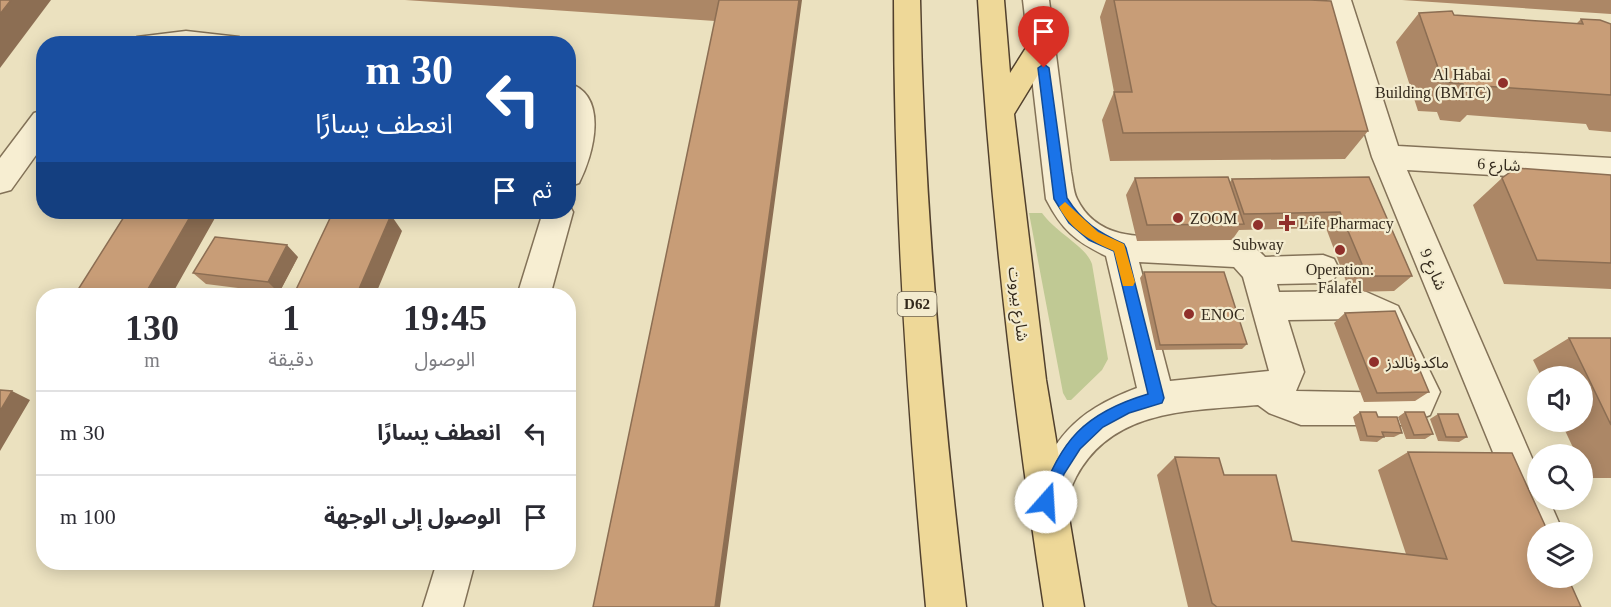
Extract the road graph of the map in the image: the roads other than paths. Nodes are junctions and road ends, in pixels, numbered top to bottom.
1 (907, 0) edge
2 (991, 0) edge
3 (1036, 0) edge
4 (1338, 0) edge
5 (1041, 47) junction
6 (576, 103) edge
7 (998, 116) junction
8 (36, 132) edge
9 (576, 149) edge
10 (1387, 158) junction
11 (1611, 170) edge
12 (0, 181) edge
13 (556, 219) edge
14 (1120, 248) junction
15 (1323, 269) dead end
16 (1257, 272) junction
17 (535, 288) edge
18 (1268, 306) junction
19 (1264, 388) junction
20 (1156, 398) junction
21 (1046, 502) junction
22 (1540, 522) edge
23 (454, 570) edge
24 (1061, 590) edge
25 (443, 607) edge
26 (946, 607) edge
27 (1078, 607) edge

1 - 26 main road, D62
2 - 7 main road, شارع بيروت
3 - 5 street
4 - 10 street, شارع 9
5 - 7 main road
5 - 14 street
6 - 9 street
7 - 21 main road, شارع بيروت
8 - 12 street
10 - 11 street, شارع 6
10 - 22 street, شارع 9
13 - 17 street
14 - 16 street
14 - 20 street
15 - 16 street
16 - 18 street
18 - 19 street
18 - 19 street
19 - 20 street
20 - 21 street
21 - 24 main road, شارع بيروت
23 - 25 street
24 - 27 street

